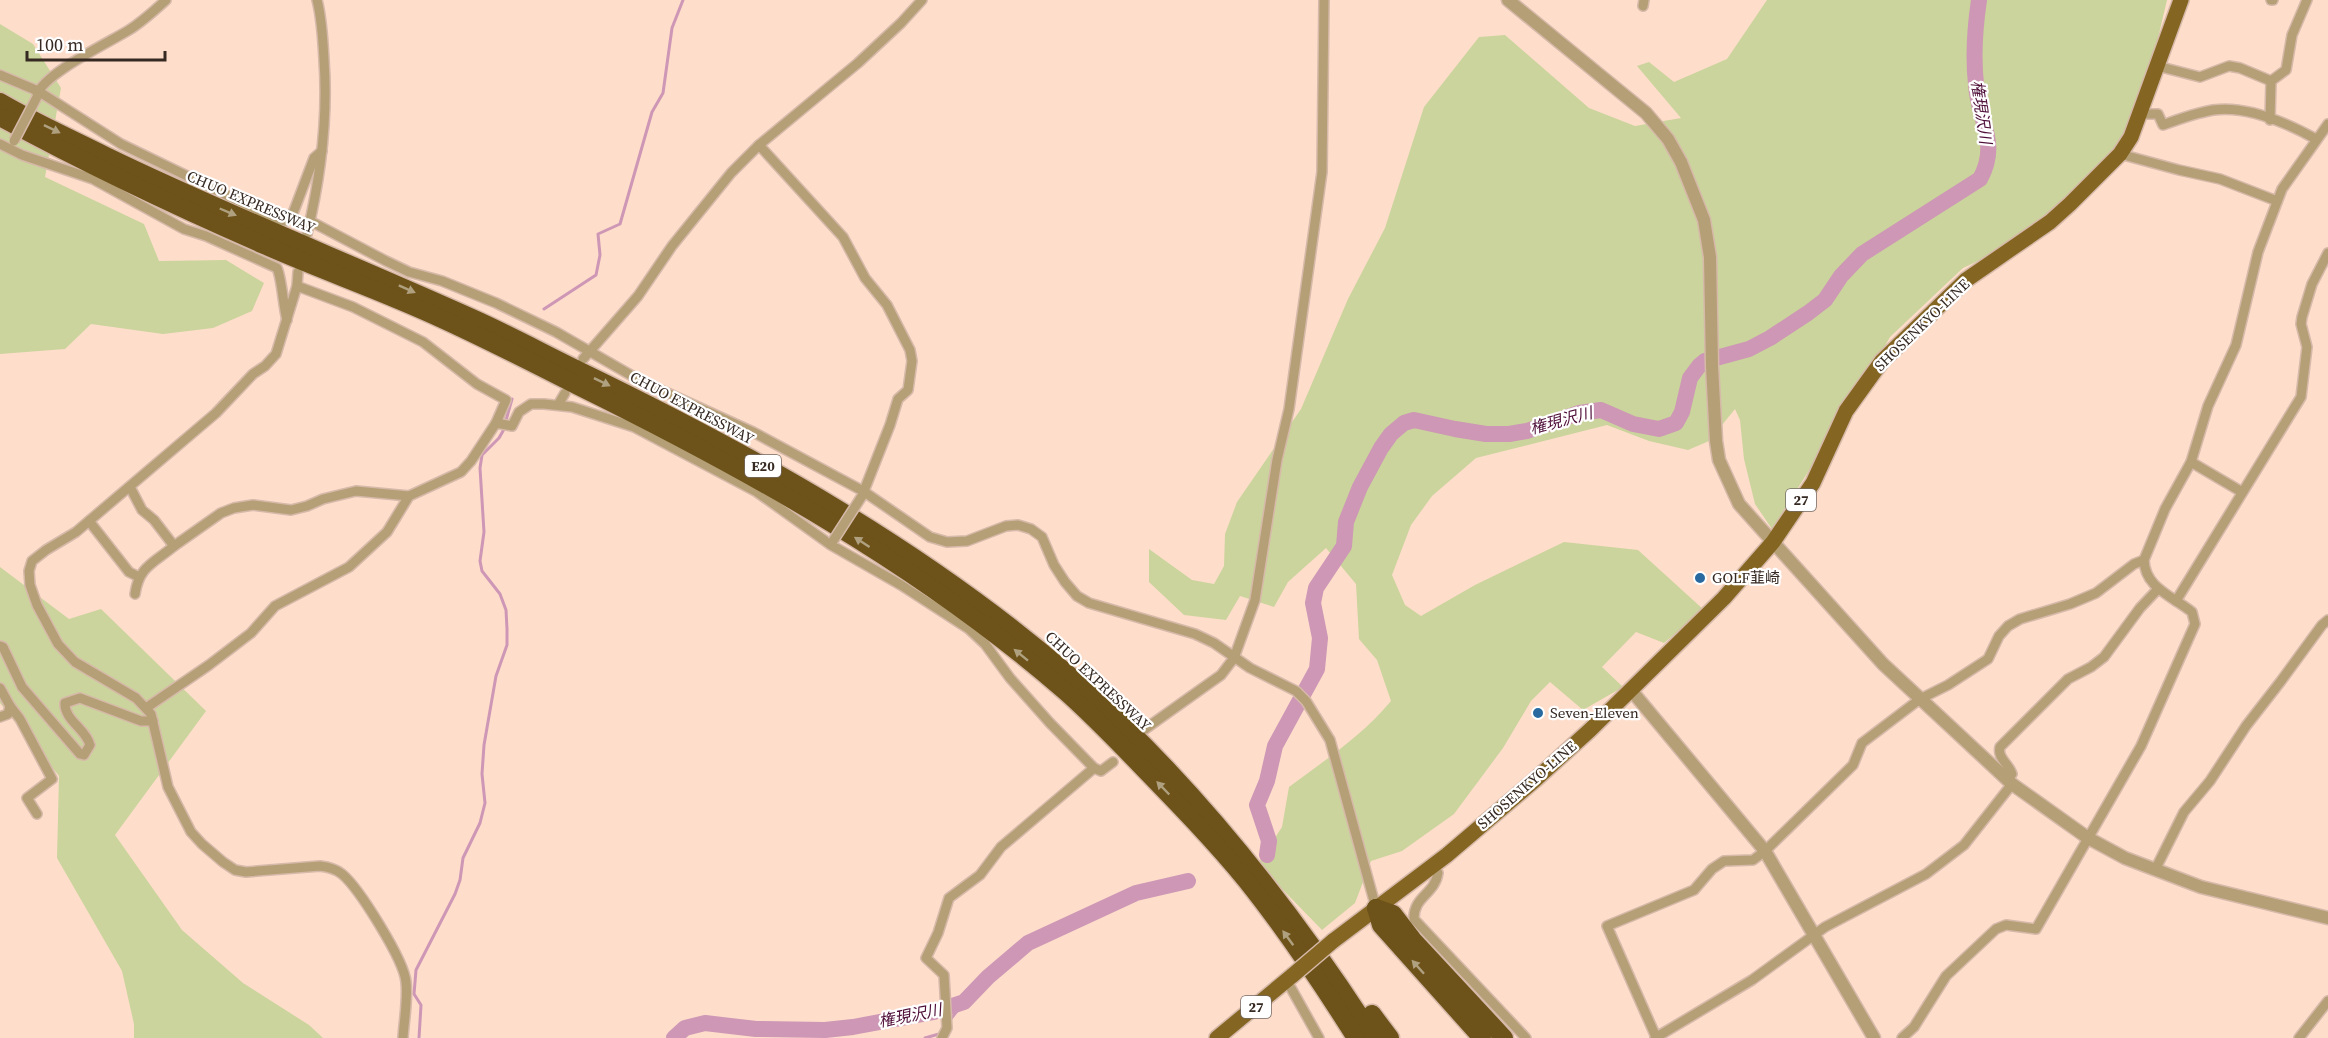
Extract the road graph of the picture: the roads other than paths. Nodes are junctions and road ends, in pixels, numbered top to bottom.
1 (166, 0) edge
2 (316, 0) edge
3 (922, 0) edge
4 (1324, 0) edge
5 (1508, 0) edge
6 (2181, 0) edge
7 (2307, 0) edge
8 (2157, 66) junction
9 (0, 75) edge
10 (2271, 81) junction
11 (38, 94) junction
12 (0, 102) edge
13 (2139, 114) junction
14 (0, 117) edge
15 (2270, 120) junction
16 (2328, 124) edge
17 (2316, 139) junction
18 (0, 144) edge
19 (12, 144) junction
20 (759, 145) junction
21 (322, 151) junction
22 (2120, 154) junction
23 (2277, 201) junction
24 (310, 221) junction
25 (307, 234) dead end
26 (2328, 253) edge
27 (298, 272) dead end
28 (297, 286) junction
29 (287, 320) junction
30 (586, 356) junction
31 (565, 393) dead end
32 (558, 405) junction
33 (496, 423) junction
34 (2191, 462) junction
35 (130, 487) junction
36 (2242, 492) junction
37 (862, 494) junction
38 (409, 496) junction
39 (89, 521) junction
40 (1773, 542) junction
41 (832, 543) junction
42 (174, 546) junction
43 (2144, 560) junction
44 (139, 577) junction
45 (2158, 589) junction
46 (135, 594) dead end
47 (2176, 601) junction
48 (2328, 620) edge
49 (0, 646) edge
50 (1234, 658) junction
51 (0, 688) edge
52 (1631, 690) junction
53 (1920, 699) junction
54 (10, 706) junction
55 (146, 708) junction
56 (0, 717) edge
57 (153, 721) junction
58 (1145, 729) dead end
59 (1113, 762) dead end
60 (1094, 768) junction
61 (2009, 782) junction
62 (37, 814) dead end
63 (2088, 838) junction
64 (1765, 851) junction
65 (1432, 866) junction
66 (2155, 870) junction
67 (1376, 908) junction
68 (2328, 918) edge
69 (1298, 925) junction
70 (1815, 935) junction
71 (1290, 978) junction
72 (2328, 1001) edge
73 (1462, 1004) junction
74 (403, 1038) edge
75 (942, 1038) edge
76 (1217, 1038) edge
77 (1319, 1038) edge
78 (1354, 1038) edge
79 (1374, 1038) edge
80 (1390, 1038) edge
81 (1484, 1038) edge
82 (1506, 1038) edge
83 (1526, 1038) edge
84 (1655, 1038) edge
85 (1874, 1038) edge
86 (1902, 1038) edge
87 (2299, 1038) edge

1 - 11 street
2 - 21 street
3 - 20 street
4 - 50 street
5 - 40 street
6 - 8 main road, SHOSENKYO-LINE / 27
7 - 10 street
8 - 10 street
8 - 13 main road, SHOSENKYO-LINE / 27
9 - 11 street
10 - 15 street
11 - 19 street, bridge
11 - 21 street
12 -> 69 highway, CHUO EXPRESSWAY / E20
13 - 15 street
13 - 22 main road, SHOSENKYO-LINE / 27
78 -> 14 highway, CHUO EXPRESSWAY / E20
15 - 17 street
16 - 17 street
17 - 23 street
18 - 19 street
19 - 29 street
20 - 30 street
20 - 37 street
21 - 24 street
22 - 23 street
22 - 40 main road, SHOSENKYO-LINE / 27
23 - 34 street
24 - 25 street
24 - 30 street
26 - 36 street
27 - 28 street
28 - 29 street
28 - 33 street
29 - 35 street
30 - 37 street
31 - 32 street
32 - 33 street
32 - 41 street
33 - 38 street
34 - 36 street
34 - 43 street
35 - 39 street
35 - 42 street
36 - 47 street
37 - 41 street, bridge
37 - 50 street
38 - 42 street
38 - 55 street
39 - 44 street
39 - 55 street
40 - 52 main road, SHOSENKYO-LINE / 27
40 - 53 street
41 - 60 street
42 - 44 street
43 - 45 street
43 - 53 street
44 - 46 street
45 - 47 street
45 - 61 street
47 - 63 street
48 - 66 street
49 - 57 street
50 - 58 street
50 - 67 street
51 - 54 street
52 - 64 street
52 - 65 main road, SHOSENKYO-LINE / 27
53 - 61 street
53 - 64 street
54 - 56 street
54 - 62 street
55 - 57 street
57 - 74 street
59 - 60 street
60 - 75 street
61 - 63 street
61 - 70 street
63 - 66 street
63 - 86 street
64 - 70 street
64 - 84 street
65 - 67 main road, SHOSENKYO-LINE / 27
65 - 83 street
66 - 68 street
67 - 71 main road, SHOSENKYO-LINE / 27, bridge
67 - 73 highway
69 - 79 highway, CHUO EXPRESSWAY / E20
69 - 80 highway
70 - 84 street
70 - 85 street
71 - 76 main road, 27
71 - 77 street
72 - 87 street
73 - 81 highway
73 - 82 highway

